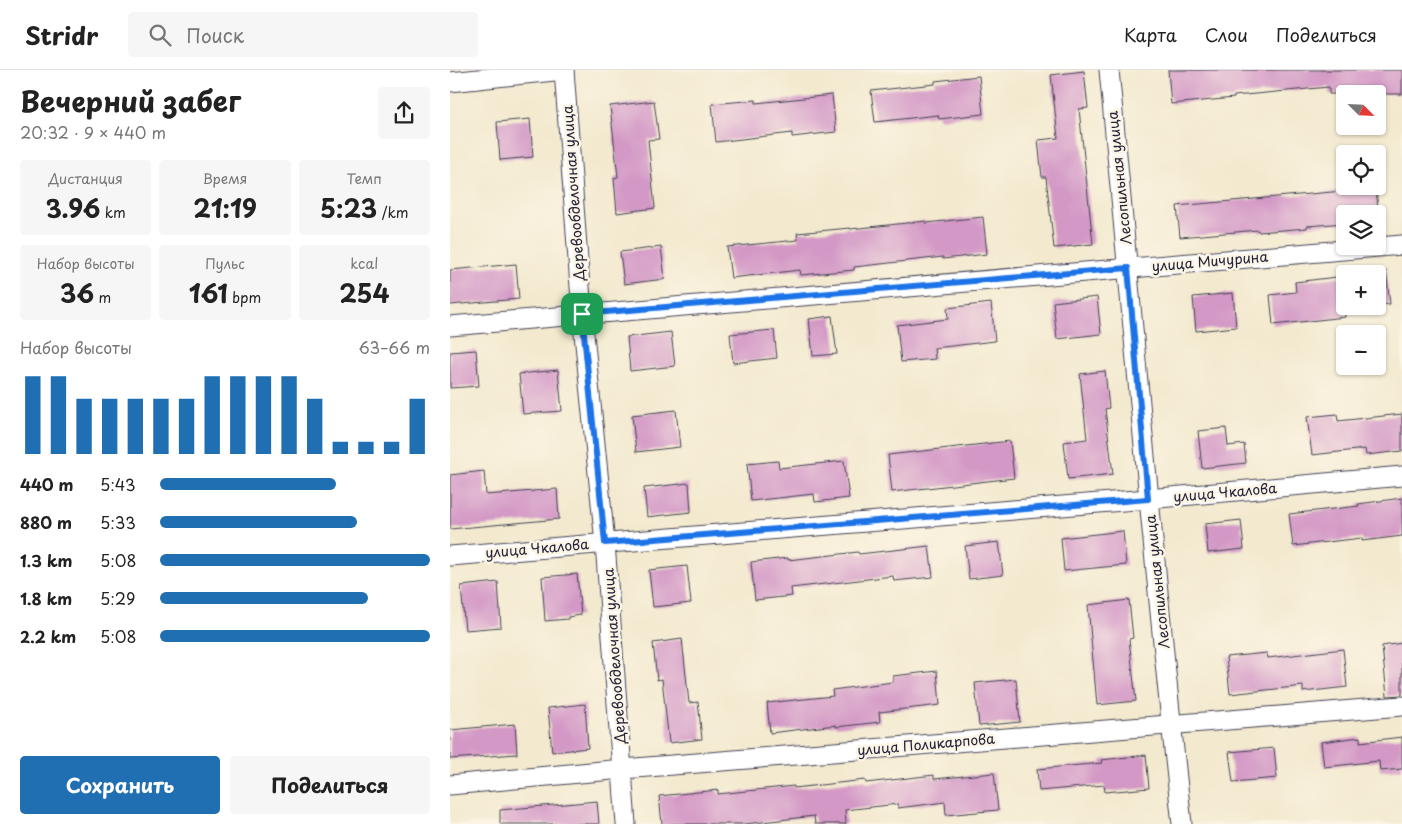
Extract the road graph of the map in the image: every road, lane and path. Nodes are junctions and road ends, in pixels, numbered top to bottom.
1 (564, 70) edge
2 (1108, 70) edge
3 (450, 82) edge
4 (1402, 245) edge
5 (1128, 268) junction
6 (582, 314) junction
7 (450, 326) edge
8 (1402, 476) edge
9 (1148, 499) junction
10 (605, 543) junction
11 (450, 556) edge
12 (1402, 706) edge
13 (1171, 724) junction
14 (623, 769) junction
15 (450, 785) edge
16 (626, 824) edge
17 (1182, 824) edge

1 - 3 street
1 - 6 street, Деревообделочная улица
2 - 5 street, Лесопильная улица
4 - 5 street, улица Мичурина
5 - 6 street, улица Мичурина
5 - 9 street, Лесопильная улица
6 - 7 street, улица Мичурина
6 - 10 street, Деревообделочная улица
8 - 9 street, улица Чкалова
9 - 10 street, улица Чкалова
9 - 13 street, Лесопильная улица
10 - 11 street, улица Чкалова
10 - 14 street, Деревообделочная улица
12 - 13 street, улица Поликарпова
13 - 14 street, улица Поликарпова
13 - 17 street, Лесопильная улица
14 - 15 street, улица Поликарпова
14 - 16 street, Деревообделочная улица

